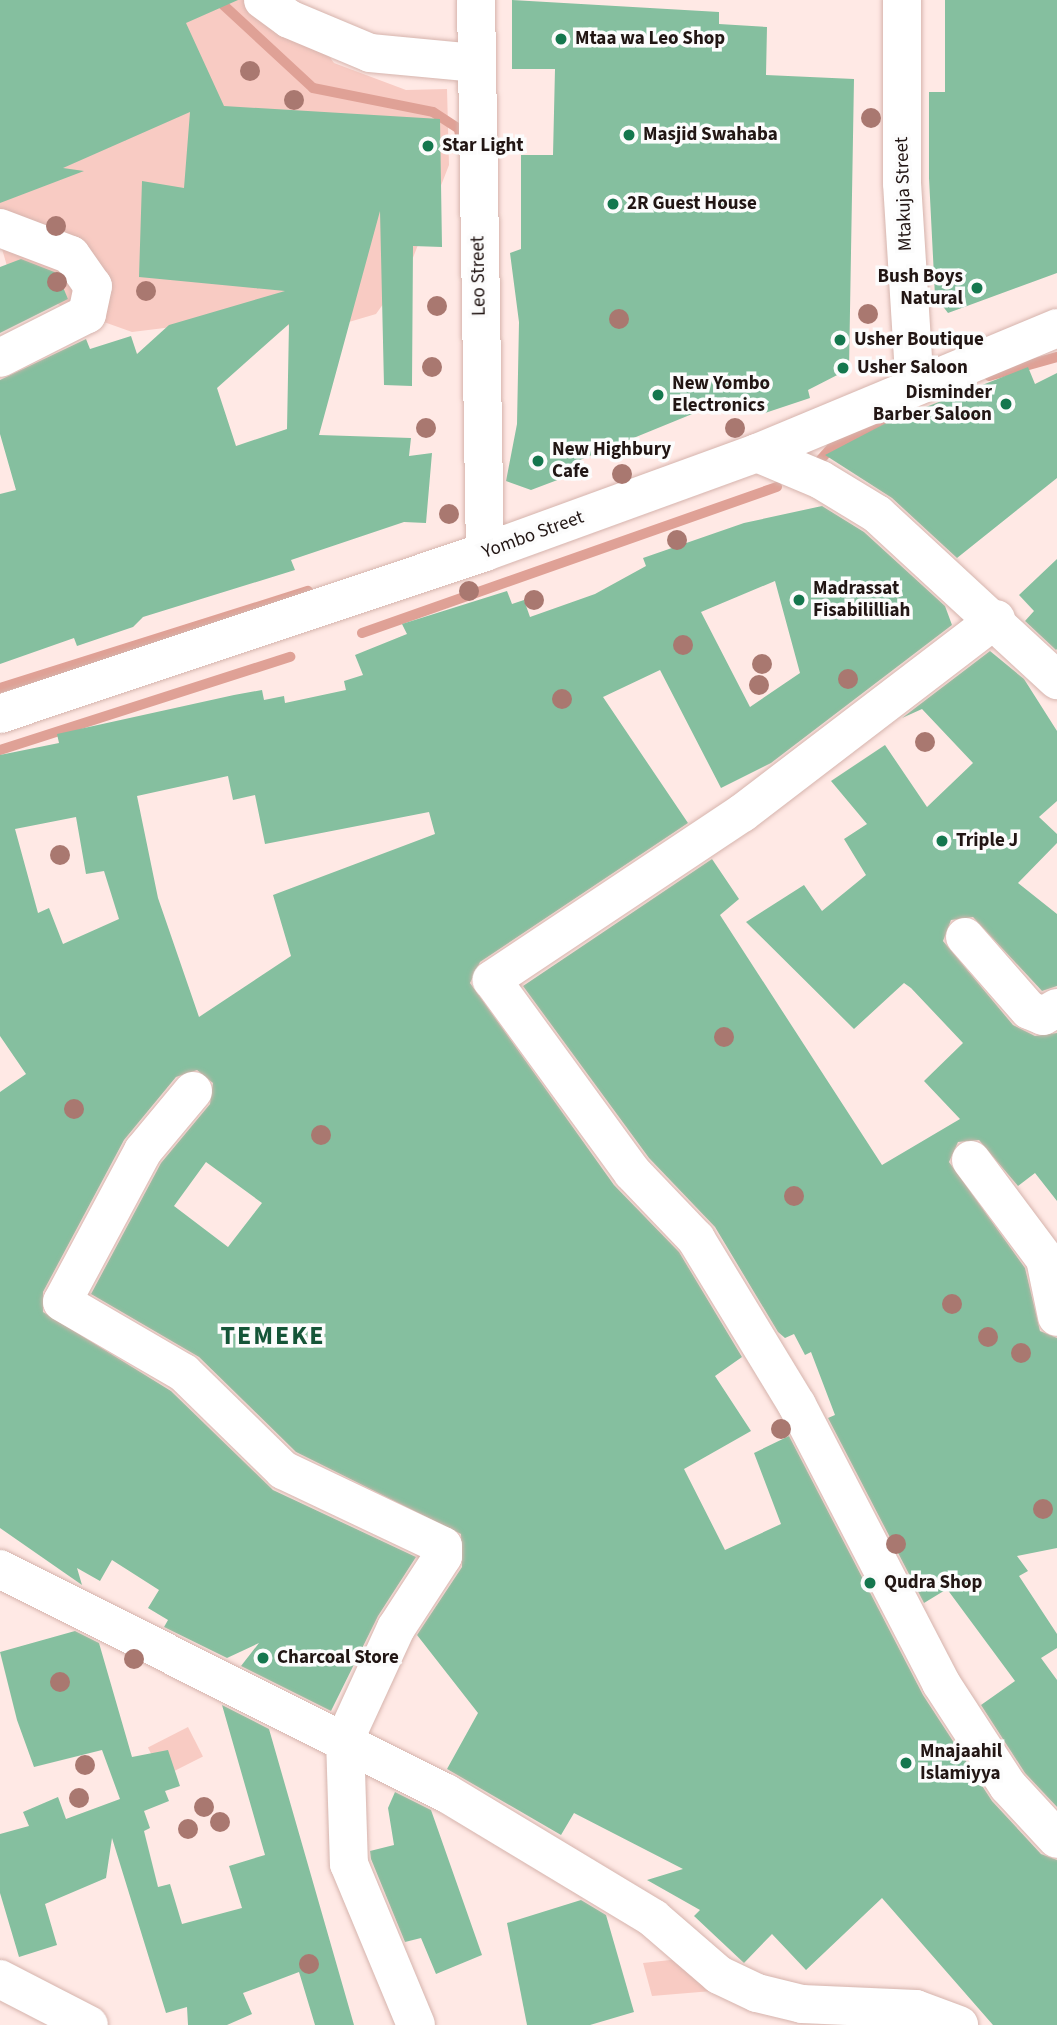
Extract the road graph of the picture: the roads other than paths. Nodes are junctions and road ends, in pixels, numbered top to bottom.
1 (263, 0) edge
2 (476, 0) edge
3 (902, 0) edge
4 (475, 63) junction
5 (0, 228) edge
6 (1057, 328) edge
7 (0, 359) edge
8 (915, 387) junction
9 (757, 453) junction
10 (485, 552) junction
11 (996, 620) junction
12 (1057, 680) edge
13 (0, 714) edge
14 (965, 937) dead end
15 (1057, 1008) edge
16 (193, 1091) dead end
17 (971, 1160) dead end
18 (1057, 1317) edge
19 (0, 1569) edge
20 (345, 1739) junction
21 (1057, 1839) edge
22 (0, 1979) edge
23 (89, 2025) edge
24 (416, 2025) edge
25 (959, 2025) edge

1 - 4 street
2 - 4 street, Leo Street
3 - 8 street, Mtakuja Street
4 - 10 street, Leo Street
5 - 7 street
6 - 8 street, Yombo Street
8 - 9 street, Yombo Street
9 - 10 street, Yombo Street
9 - 11 street
10 - 13 street, Yombo Street
11 - 12 street
11 - 21 street
14 - 15 street
16 - 20 street
17 - 18 street
19 - 20 street
20 - 24 street
20 - 25 street
22 - 23 street

